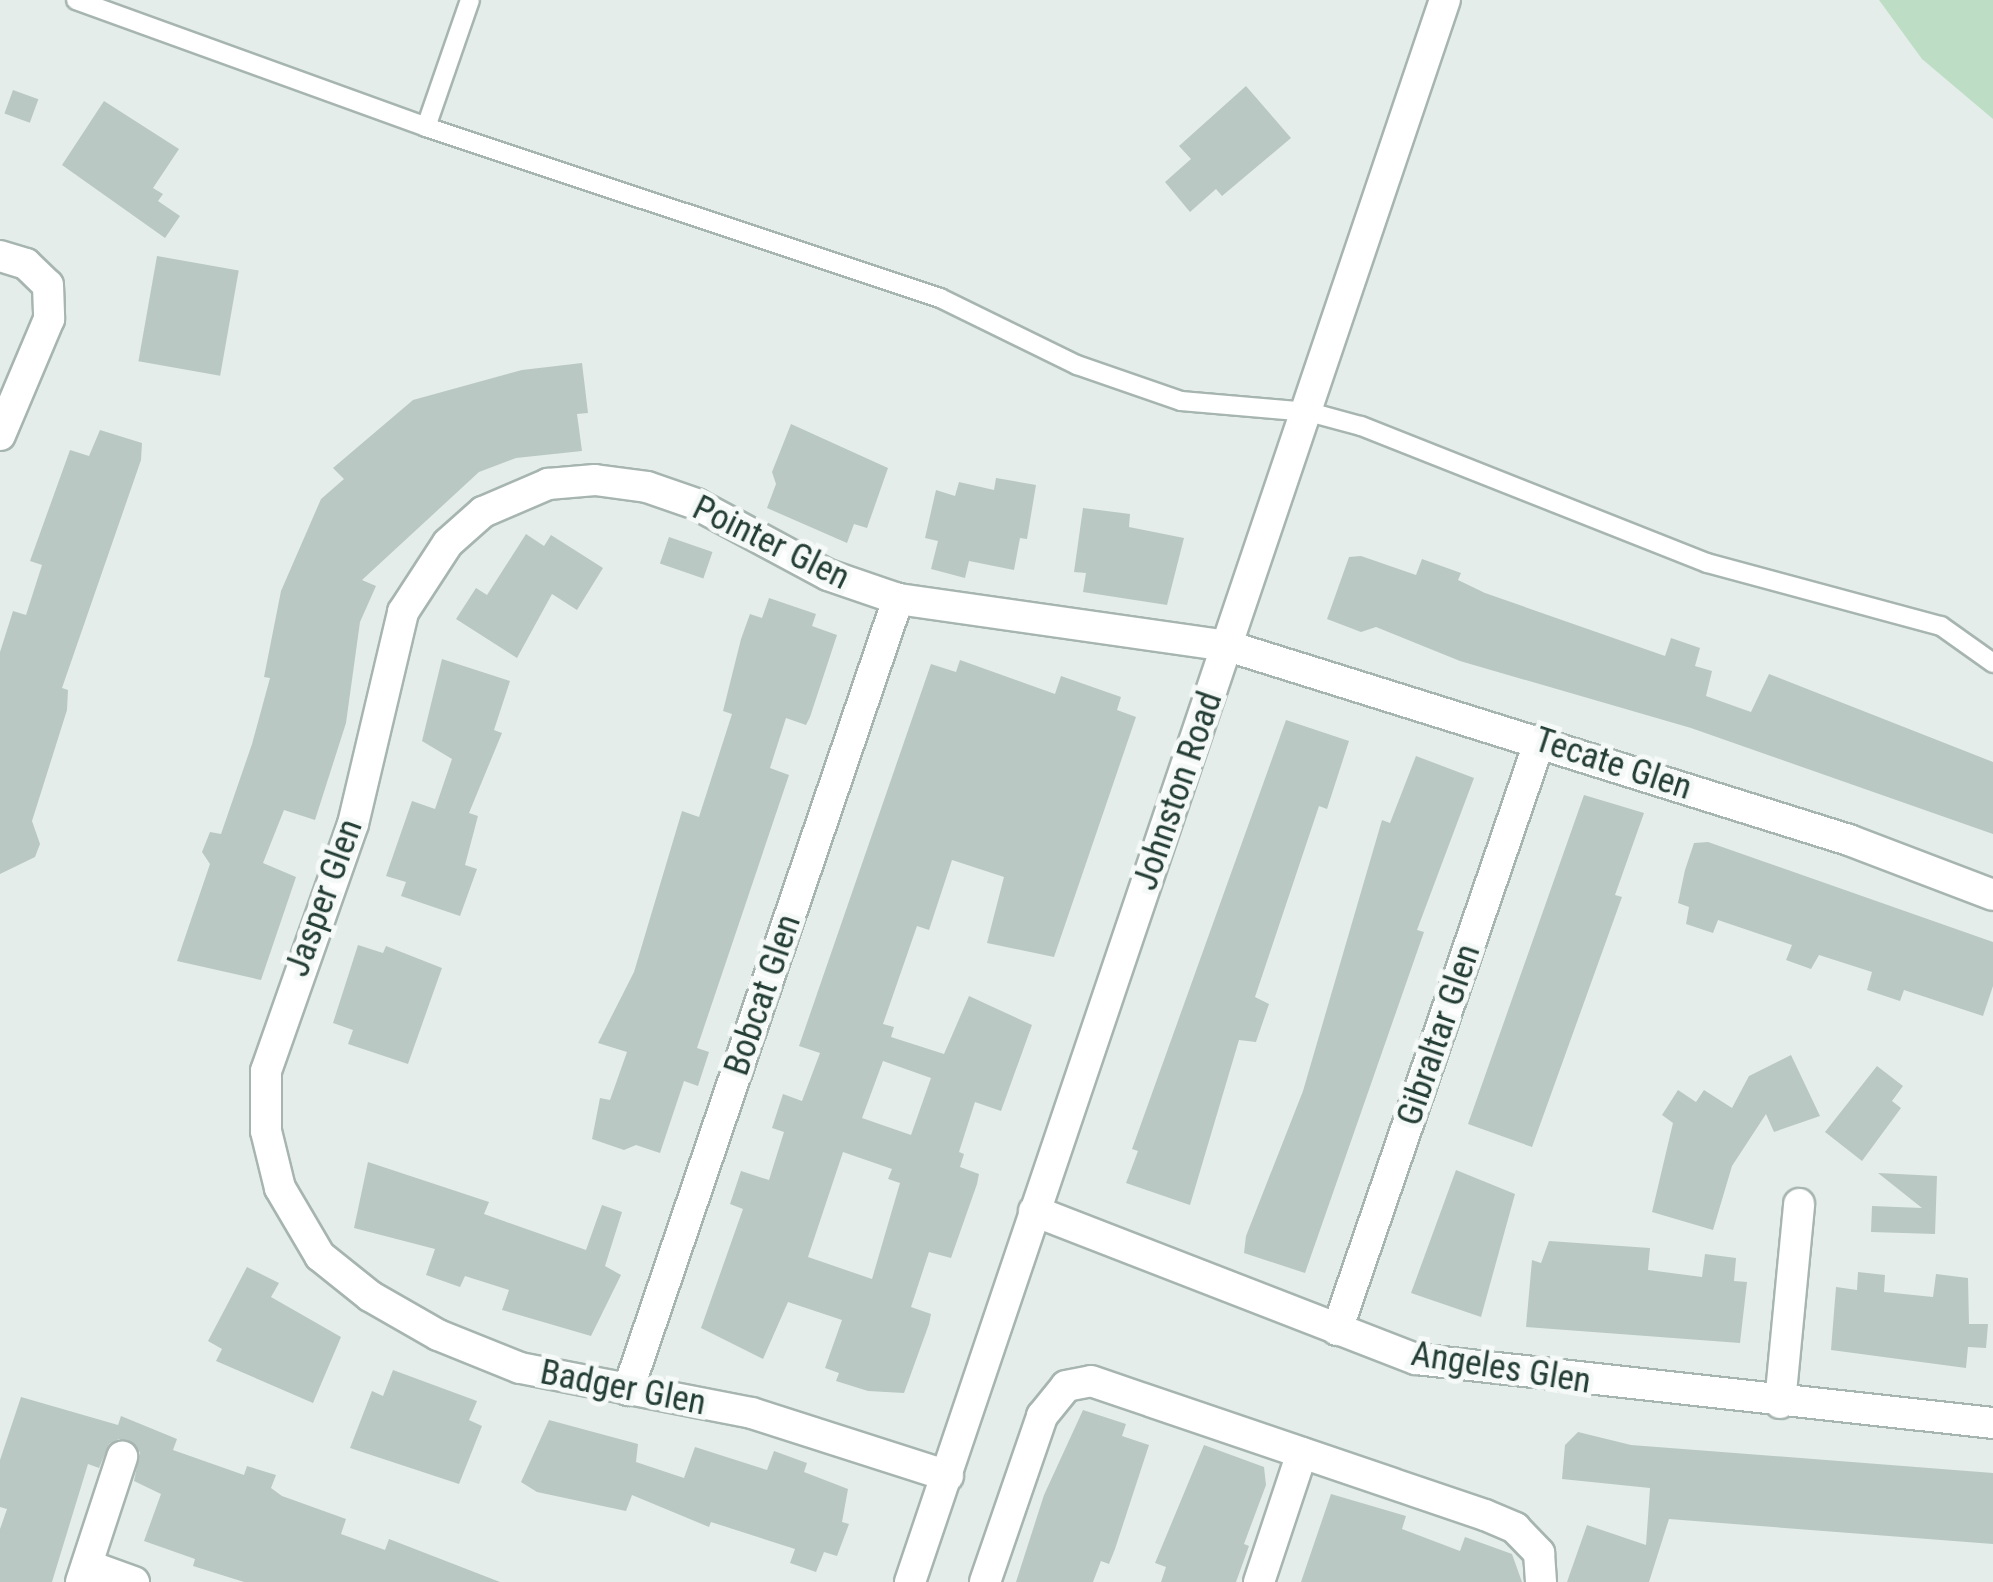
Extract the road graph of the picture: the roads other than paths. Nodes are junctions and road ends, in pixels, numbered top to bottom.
1 (76, 0) edge
2 (470, 0) edge
3 (1445, 0) edge
4 (426, 127) junction
5 (0, 256) edge
6 (1309, 412) junction
7 (0, 435) edge
8 (448, 543) joint
9 (898, 599) junction
10 (1228, 646) junction
11 (1993, 663) edge
12 (1540, 740) junction
13 (1993, 895) edge
14 (1799, 1204) dead end
15 (1034, 1211) junction
16 (320, 1256) joint
17 (1338, 1330) junction
18 (628, 1390) junction
19 (1780, 1403) junction
20 (1993, 1424) edge
21 (1302, 1453) junction
22 (122, 1457) dead end
23 (948, 1476) junction
24 (84, 1574) edge
25 (134, 1582) edge
26 (910, 1582) edge
27 (985, 1582) edge
28 (1259, 1582) edge
29 (1541, 1582) edge

1 - 4 lane
2 - 4 lane
3 - 6 street, Johnston Road
4 - 6 lane
5 - 7 street
6 - 10 street, Johnston Road
6 - 11 lane
8 - 9 street, Pointer Glen
8 - 16 street, Jasper Glen
9 - 10 street, Pointer Glen
9 - 18 street, Bobcat Glen
10 - 12 street, Tecate Glen
10 - 15 street, Johnston Road
12 - 13 street, Tecate Glen
12 - 17 street, Gibraltar Glen
14 - 19 street
15 - 17 street, Angeles Glen
15 - 23 street, Johnston Road
16 - 18 street, Badger Glen
17 - 19 street, Angeles Glen
18 - 23 street, Badger Glen
19 - 20 street, Angeles Glen
21 - 27 street
21 - 28 street
21 - 29 street
22 - 24 street
23 - 26 street, Johnston Road
24 - 25 street

